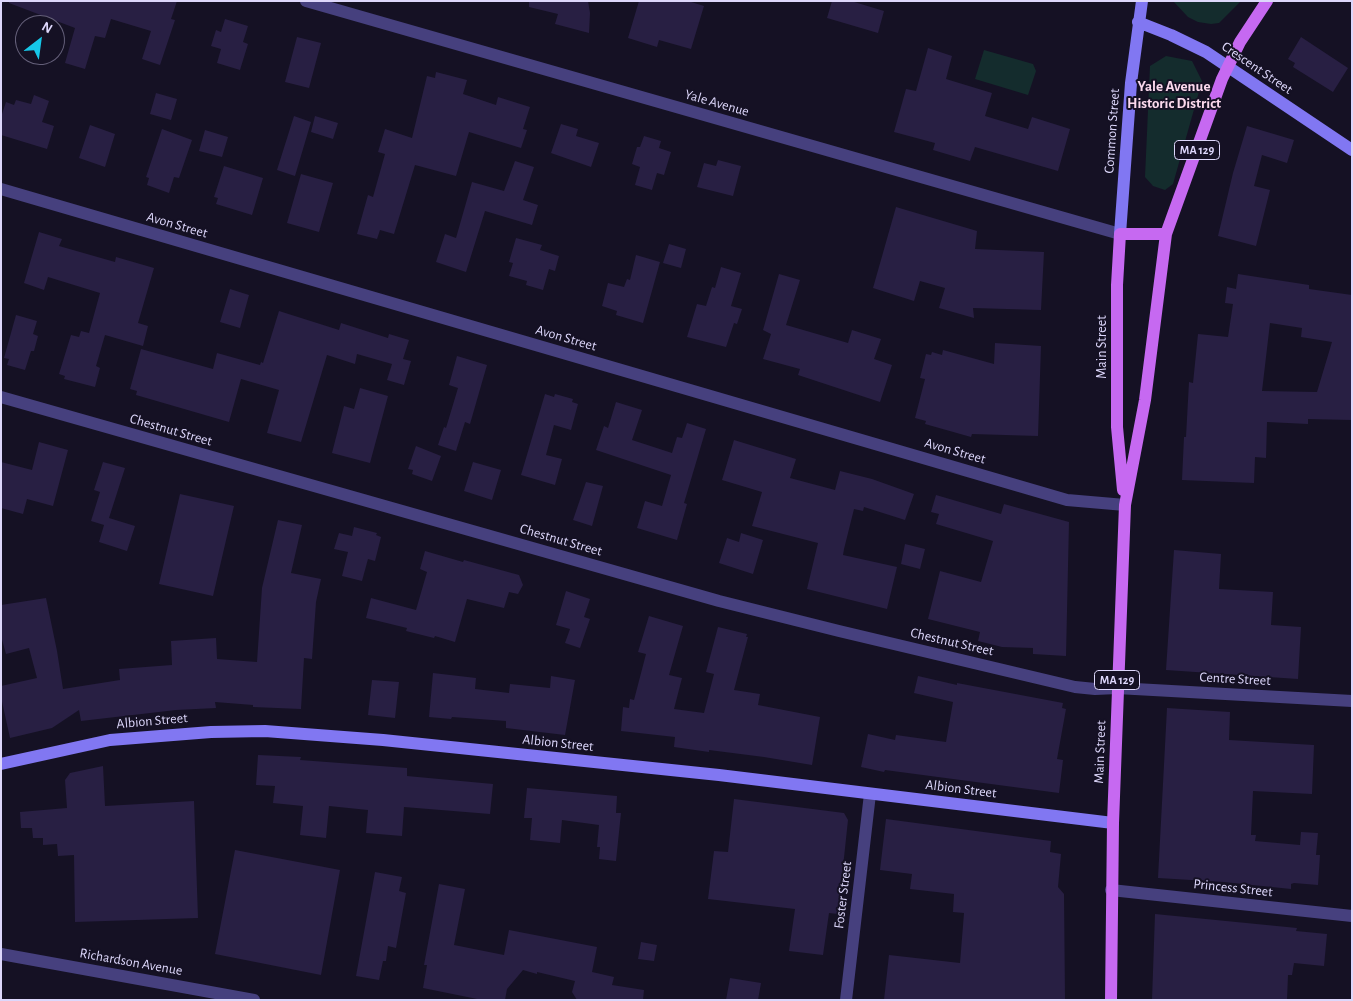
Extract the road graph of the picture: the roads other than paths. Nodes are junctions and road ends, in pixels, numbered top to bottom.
1 (306, 1) edge
2 (1142, 1) edge
3 (1267, 1) edge
4 (1138, 22) junction
5 (1228, 66) junction
6 (1352, 150) edge
7 (1, 189) edge
8 (1120, 234) junction
9 (1166, 234) junction
10 (1, 397) edge
11 (1125, 505) junction
12 (1117, 688) junction
13 (1352, 701) edge
14 (1, 764) edge
15 (870, 794) junction
16 (1113, 823) junction
17 (1111, 890) junction
18 (1352, 916) edge
19 (1, 954) edge
20 (254, 1000) edge
21 (846, 1000) edge
22 (1111, 1000) edge

1 - 8 street, Yale Avenue
2 - 4 street, Common Street
3 - 5 main road, Main Street / MA 129
4 - 5 street, Crescent Street
4 - 8 street, Common Street
5 - 6 street, Crescent Street
5 - 9 main road, Main Street / MA 129
7 - 11 street, Avon Street
8 - 9 main road
8 - 11 main road, Main Street / MA 129
9 - 11 main road, Main Street / MA 129
10 - 12 street, Chestnut Street
11 - 12 main road, Main Street / MA 129
12 - 13 street, Centre Street
12 - 16 main road, Main Street / MA 129
14 - 15 street, Albion Street
15 - 16 street, Albion Street
15 - 21 street, Foster Street
16 - 17 main road, Main Street / MA 129
17 - 18 street, Princess Street
17 - 22 main road, Main Street / MA 129
19 - 20 street, Richardson Avenue

